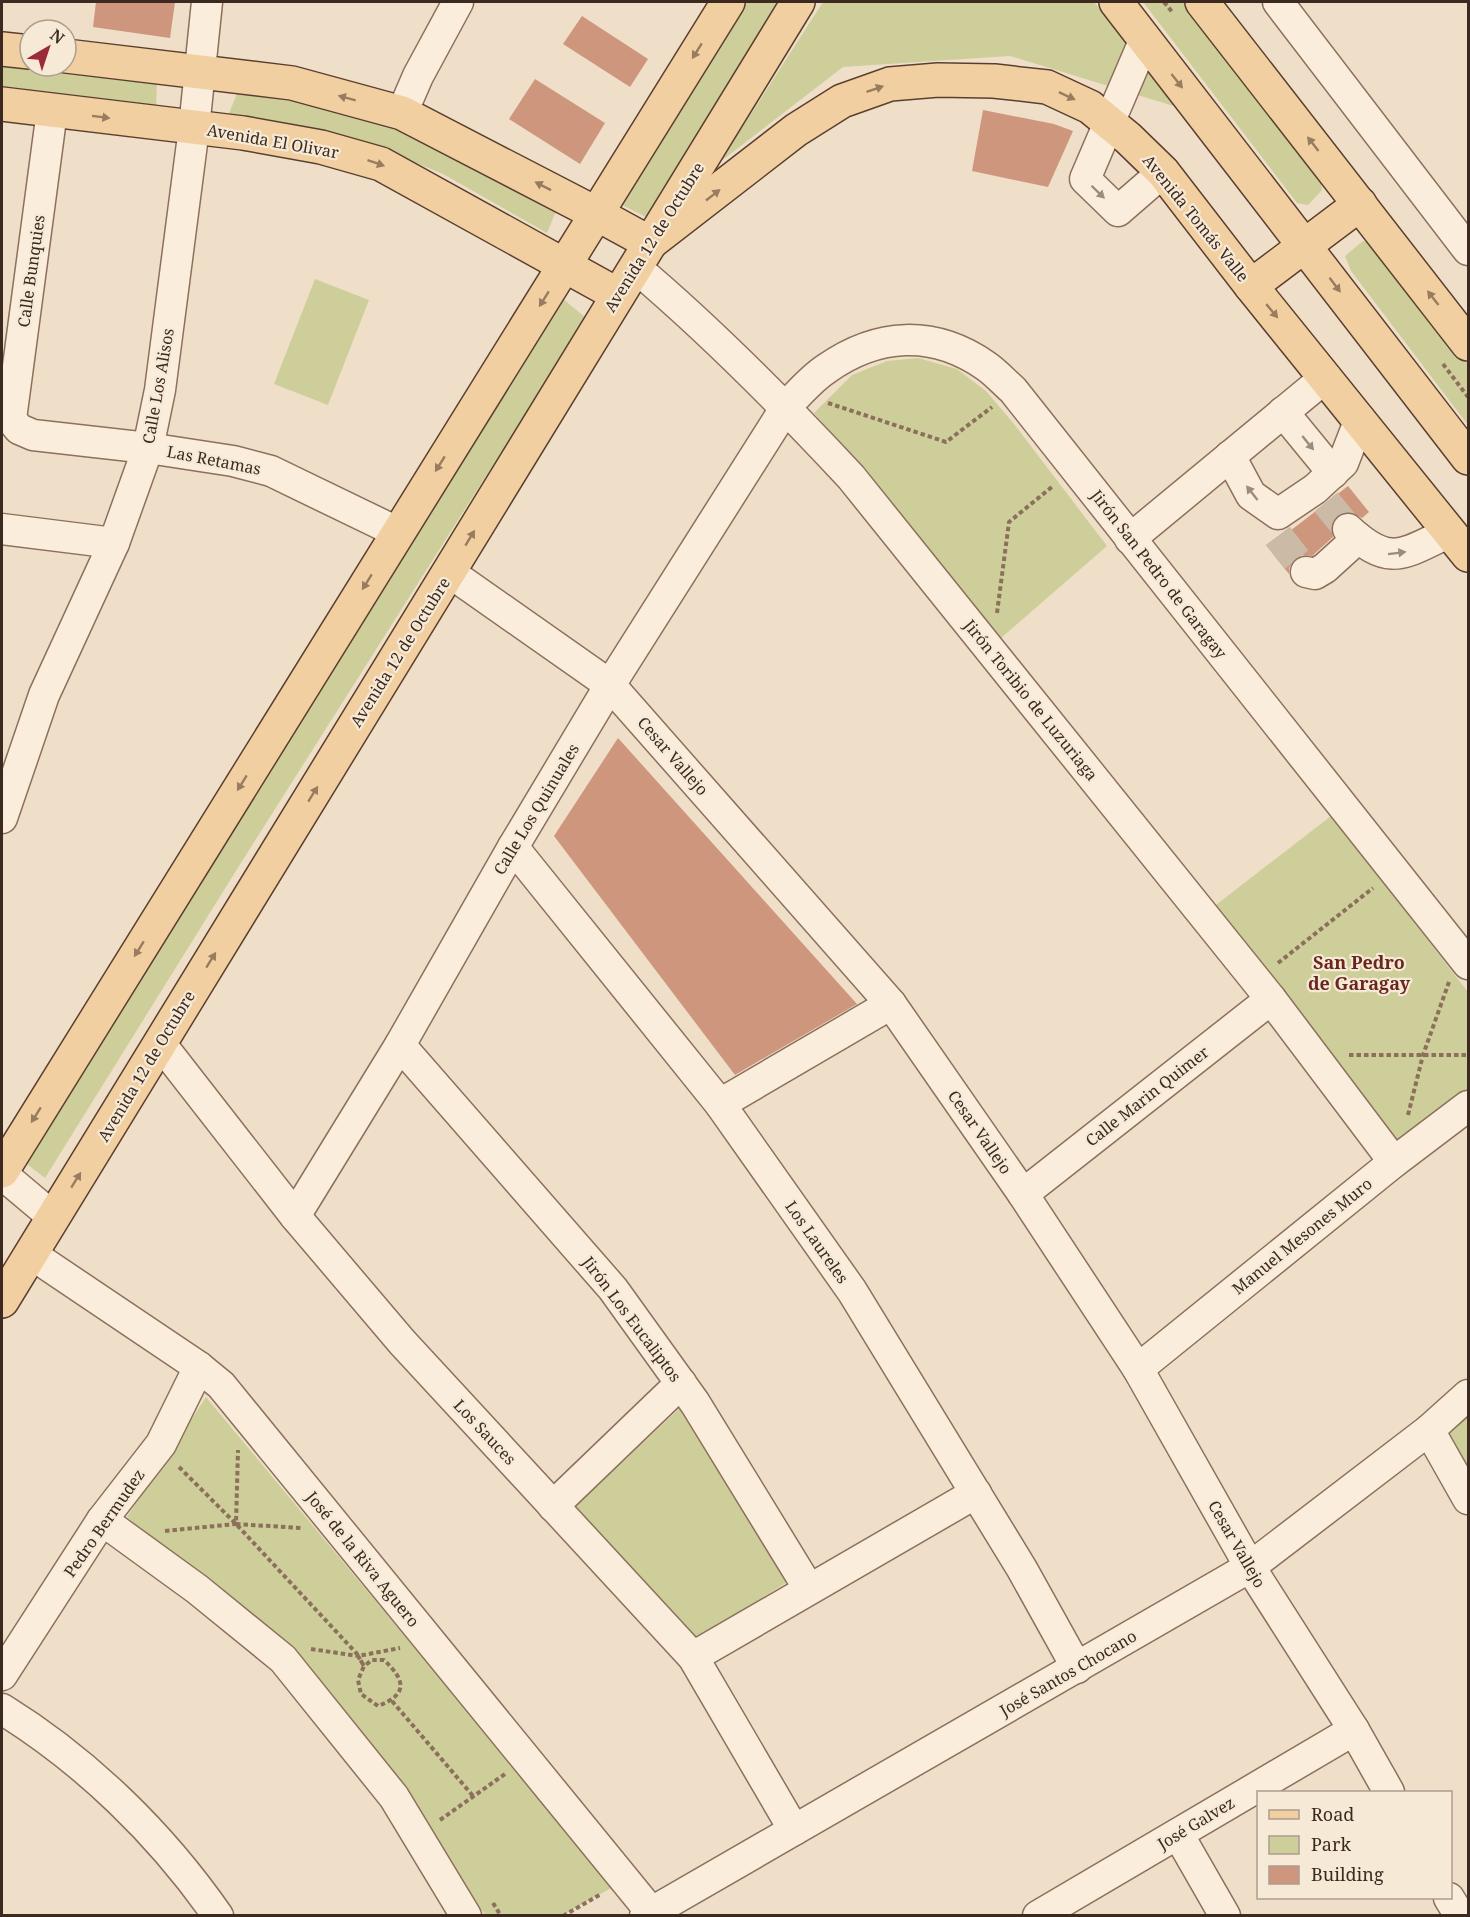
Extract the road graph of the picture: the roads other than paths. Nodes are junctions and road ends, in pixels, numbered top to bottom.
1 (207, 2) edge
2 (458, 2) edge
3 (728, 2) edge
4 (798, 2) edge
5 (1116, 2) edge
6 (1202, 2) edge
7 (1278, 2) edge
8 (1145, 39) junction
9 (2, 49) edge
10 (18, 51) edge
11 (78, 57) edge
12 (200, 72) junction
13 (2, 104) edge
14 (52, 111) junction
15 (402, 113) junction
16 (1110, 123) junction
17 (194, 128) junction
18 (1163, 172) junction
19 (1360, 204) junction
20 (595, 213) junction
21 (1305, 246) junction
22 (1468, 250) edge
23 (642, 255) junction
24 (565, 265) junction
25 (1251, 286) junction
26 (618, 295) junction
27 (1468, 344) edge
28 (1326, 377) junction
29 (793, 400) junction
30 (1283, 412) junction
31 (1360, 419) junction
32 (19, 429) joint
33 (148, 448) junction
34 (1230, 456) junction
35 (1468, 458) edge
36 (1325, 488) junction
37 (2, 529) edge
38 (398, 532) junction
39 (1130, 539) junction
40 (114, 543) junction
41 (1459, 543) edge
42 (449, 572) junction
43 (1306, 572) dead end
44 (610, 685) junction
45 (2, 818) edge
46 (513, 847) junction
47 (1464, 959) edge
48 (1264, 990) junction
49 (891, 1004) junction
50 (160, 1043) junction
51 (400, 1045) junction
52 (720, 1104) junction
53 (1468, 1106) edge
54 (1403, 1155) junction
55 (2, 1172) edge
56 (1023, 1194) junction
57 (295, 1215) junction
58 (53, 1217) junction
59 (30, 1254) junction
60 (2, 1301) edge
61 (200, 1366) junction
62 (1138, 1369) junction
63 (681, 1383) junction
64 (1468, 1395) edge
65 (1429, 1430) junction
66 (976, 1493) junction
67 (1468, 1499) edge
68 (553, 1506) junction
69 (102, 1520) junction
70 (1250, 1568) junction
71 (809, 1589) junction
72 (693, 1657) junction
73 (1077, 1668) junction
74 (2, 1676) edge
75 (2, 1709) edge
76 (1354, 1730) junction
77 (1388, 1791) edge
78 (794, 1830) junction
79 (1178, 1834) junction
80 (1450, 1899) edge
81 (648, 1914) edge
82 (218, 1916) edge
83 (466, 1916) edge
84 (1038, 1916) edge
85 (1225, 1916) edge
86 (1460, 1916) edge

1 - 12 street, Calle Los Alisos
2 - 15 street
3 -> 20 main road
4 - 23 main road, Avenida 12 de Octubre
5 - 8 main road
19 -> 6 main road
7 - 22 street
8 - 16 street
8 -> 21 main road
9 - 10 main road
11 - 12 main road
15 -> 12 main road
12 - 17 street, Calle Los Alisos
13 - 14 main road, Avenida El Olivar
14 -> 17 main road, Avenida El Olivar
14 - 32 street, Calle Bunquies
20 -> 15 main road
16 - 18 main road, Avenida Tomás Valle
16 -> 18 street
23 -> 16 main road, Avenida Tomás Valle
17 -> 24 main road, Avenida El Olivar
17 - 33 street, Calle Los Alisos
18 - 25 main road, Avenida Tomás Valle
19 - 21 main road
27 -> 19 main road
20 - 23 main road
20 - 24 main road
21 - 25 main road
21 -> 35 main road
23 - 26 main road, Avenida 12 de Octubre
23 - 29 street, Jirón Toribio de Luzuriaga
24 - 26 main road, Avenida El Olivar
24 -> 38 main road
25 -> 28 main road, Avenida Tomás Valle
42 -> 26 main road, Avenida 12 de Octubre
28 - 30 street
28 - 31 main road, Avenida Tomás Valle
29 - 39 street, Jirón San Pedro de Garagay
29 - 44 street, Calle Los Quinuales
29 - 48 street, Jirón Toribio de Luzuriaga
30 - 34 street
30 -> 36 street
31 - 36 street
31 - 41 main road, Avenida Tomás Valle
32 - 33 street, Las Retamas
33 - 38 street, Las Retamas
33 - 40 street, Calle Los Alisos
36 -> 34 street
34 - 39 street
37 - 40 street
38 -> 55 main road
39 - 47 street, Jirón San Pedro de Garagay
40 - 45 street, Calle Los Alisos
43 -> 41 street
42 - 44 street, Cesar Vallejo
50 -> 42 main road, Avenida 12 de Octubre
44 - 46 street, Calle Los Quinuales
44 - 49 street, Cesar Vallejo
46 - 51 street, Calle Los Quinuales
46 - 52 street, Los Laureles
48 - 54 street, Jirón Toribio de Luzuriaga
48 - 56 street, Calle Marin Quimer
49 - 52 street
49 - 56 street, Cesar Vallejo
50 - 57 street, Los Sauces
58 -> 50 main road, Avenida 12 de Octubre
51 - 57 street, Calle Los Quinuales
51 - 63 street, Jirón Los Eucaliptos
52 - 66 street, Los Laureles
53 - 54 street, Manuel Mesones Muro
54 - 62 street, Manuel Mesones Muro
55 - 58 street
56 - 62 street, Cesar Vallejo
57 - 68 street, Los Sauces
58 - 59 main road, Avenida 12 de Octubre
59 - 60 main road, Avenida 12 de Octubre
59 - 61 street, José de la Riva Aguero
61 - 69 street, Pedro Bermudez
61 - 81 street, José de la Riva Aguero
62 - 70 street, Cesar Vallejo
63 - 68 street
63 - 71 street, Jirón Los Eucaliptos
64 - 65 street, José Santos Chocano
65 - 67 street
65 - 70 street, José Santos Chocano
66 - 71 street
66 - 73 street, Los Laureles
68 - 72 street, Los Sauces
69 - 74 street, Pedro Bermudez
69 - 83 street
70 - 73 street, José Santos Chocano
70 - 76 street, Cesar Vallejo
71 - 72 street
72 - 78 street, Los Sauces
73 - 78 street, José Santos Chocano
75 - 82 street
76 - 77 street, Cesar Vallejo
76 - 79 street, José Galvez
78 - 81 street, José Santos Chocano
79 - 84 street, José Galvez
79 - 85 street
80 - 86 street

